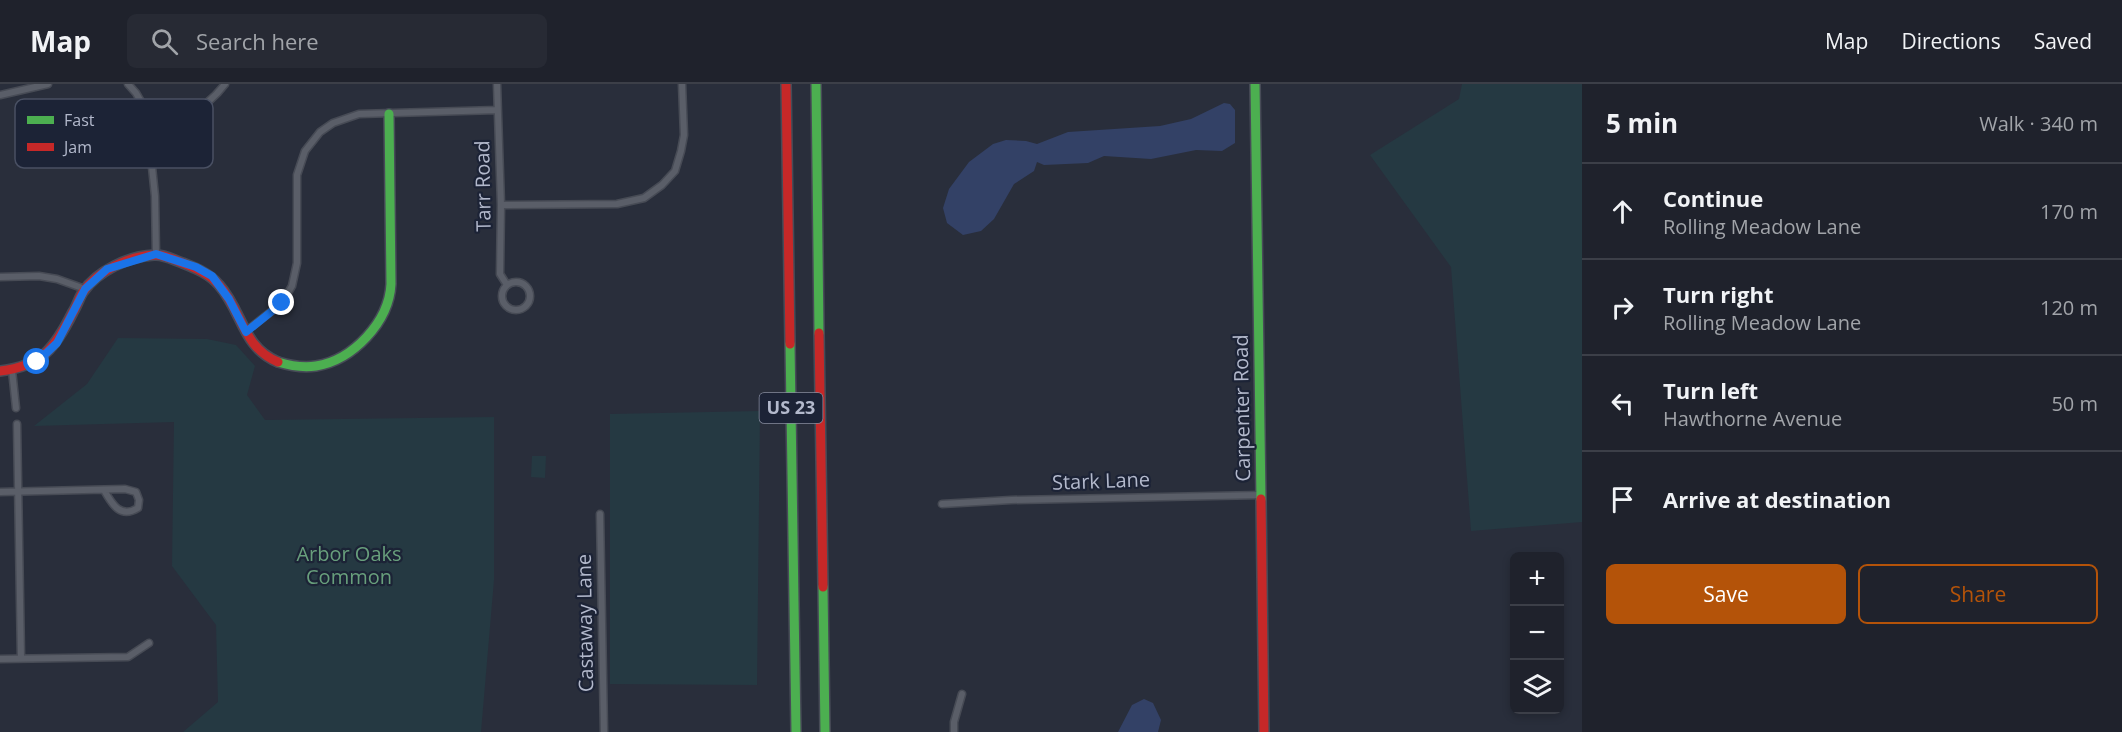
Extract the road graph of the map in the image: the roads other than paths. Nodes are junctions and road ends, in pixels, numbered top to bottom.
1 (48, 84) edge
2 (128, 84) edge
3 (225, 84) edge
4 (497, 84) edge
5 (682, 84) edge
6 (786, 84) edge
7 (816, 84) edge
8 (1255, 84) edge
9 (0, 95) edge
10 (138, 99) edge
11 (211, 99) edge
12 (497, 110) junction
13 (389, 114) junction
14 (152, 168) edge
15 (501, 205) junction
16 (156, 254) junction
17 (0, 277) edge
18 (507, 285) junction
19 (85, 289) junction
20 (246, 332) junction
21 (12, 370) junction
22 (0, 371) edge
23 (16, 408) dead end
24 (17, 424) dead end
25 (104, 490) junction
26 (19, 491) junction
27 (0, 492) edge
28 (1261, 495) junction
29 (942, 504) dead end
30 (600, 514) dead end
31 (149, 643) dead end
32 (21, 658) junction
33 (0, 659) edge
34 (962, 694) dead end
35 (604, 732) edge
36 (796, 732) edge
37 (825, 732) edge
38 (954, 732) edge
39 (1264, 732) edge

1 - 9 street
2 - 10 street
3 - 11 street
4 - 12 street, Tarr Road
5 - 15 street
6 - 36 main road, US 23
7 - 37 main road, US 23
8 - 28 main road, Carpenter Road
12 - 13 street
12 - 15 street, Tarr Road
13 - 20 street
13 - 20 main road
14 - 16 street
15 - 18 street, Tarr Road
16 - 19 main road
16 - 20 main road
17 - 19 street
18 - 18 street
19 - 21 main road
21 - 22 main road
21 - 23 street
24 - 26 street
25 - 25 street
25 - 26 street
26 - 27 street
26 - 32 street
28 - 29 street, Stark Lane
28 - 39 main road, Carpenter Road
30 - 35 street, Castaway Lane
31 - 32 street
32 - 33 street
34 - 38 street

